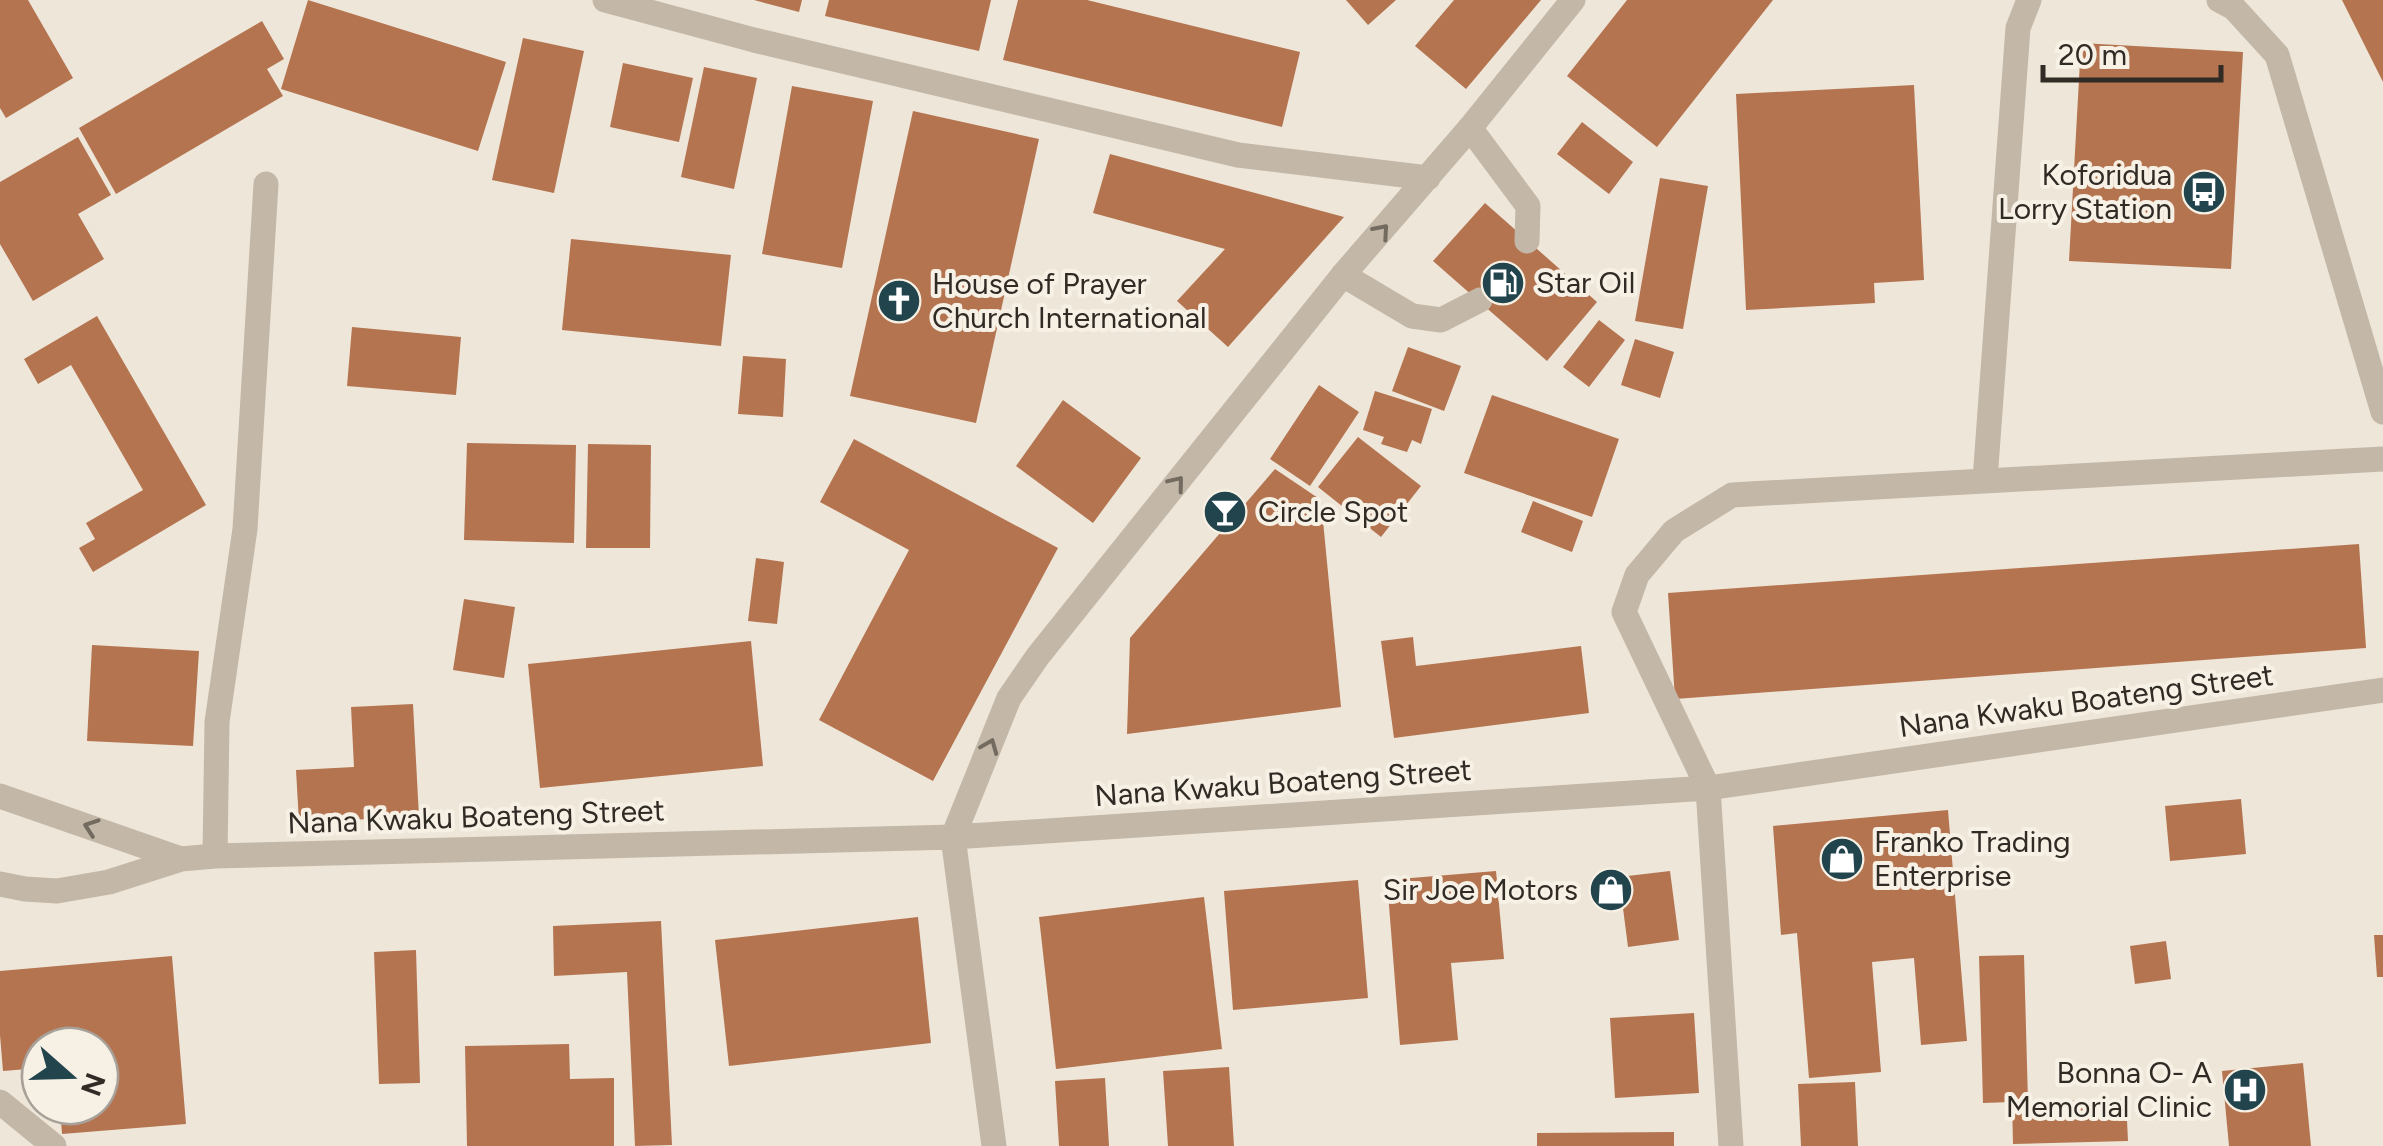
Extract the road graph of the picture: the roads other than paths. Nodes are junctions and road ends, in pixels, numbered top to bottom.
1 (604, 0) edge
2 (1573, 0) edge
3 (2029, 0) edge
4 (2219, 0) edge
5 (1470, 128) junction
6 (1428, 178) junction
7 (266, 184) dead end
8 (1527, 241) dead end
9 (1343, 275) junction
10 (1480, 300) dead end
11 (2383, 412) edge
12 (2383, 460) edge
13 (1985, 480) junction
14 (2383, 690) edge
15 (1708, 788) junction
16 (0, 796) edge
17 (954, 837) junction
18 (215, 856) junction
19 (181, 858) junction
20 (0, 884) edge
21 (0, 1102) edge
22 (54, 1146) edge
23 (994, 1146) edge
24 (1731, 1146) edge

1 - 6 street
2 - 5 street
3 - 13 street
4 - 11 street
5 - 6 street
5 - 8 street
9 -> 6 street
7 - 18 street
9 - 10 street
17 -> 9 street
12 - 13 street
13 - 15 street
14 - 15 street, Nana Kwaku Boateng Street
15 - 17 street, Nana Kwaku Boateng Street
15 - 24 street
19 -> 16 street
17 - 18 street, Nana Kwaku Boateng Street
17 - 23 street
18 - 19 street, Nana Kwaku Boateng Street
19 - 20 street
21 - 22 street

